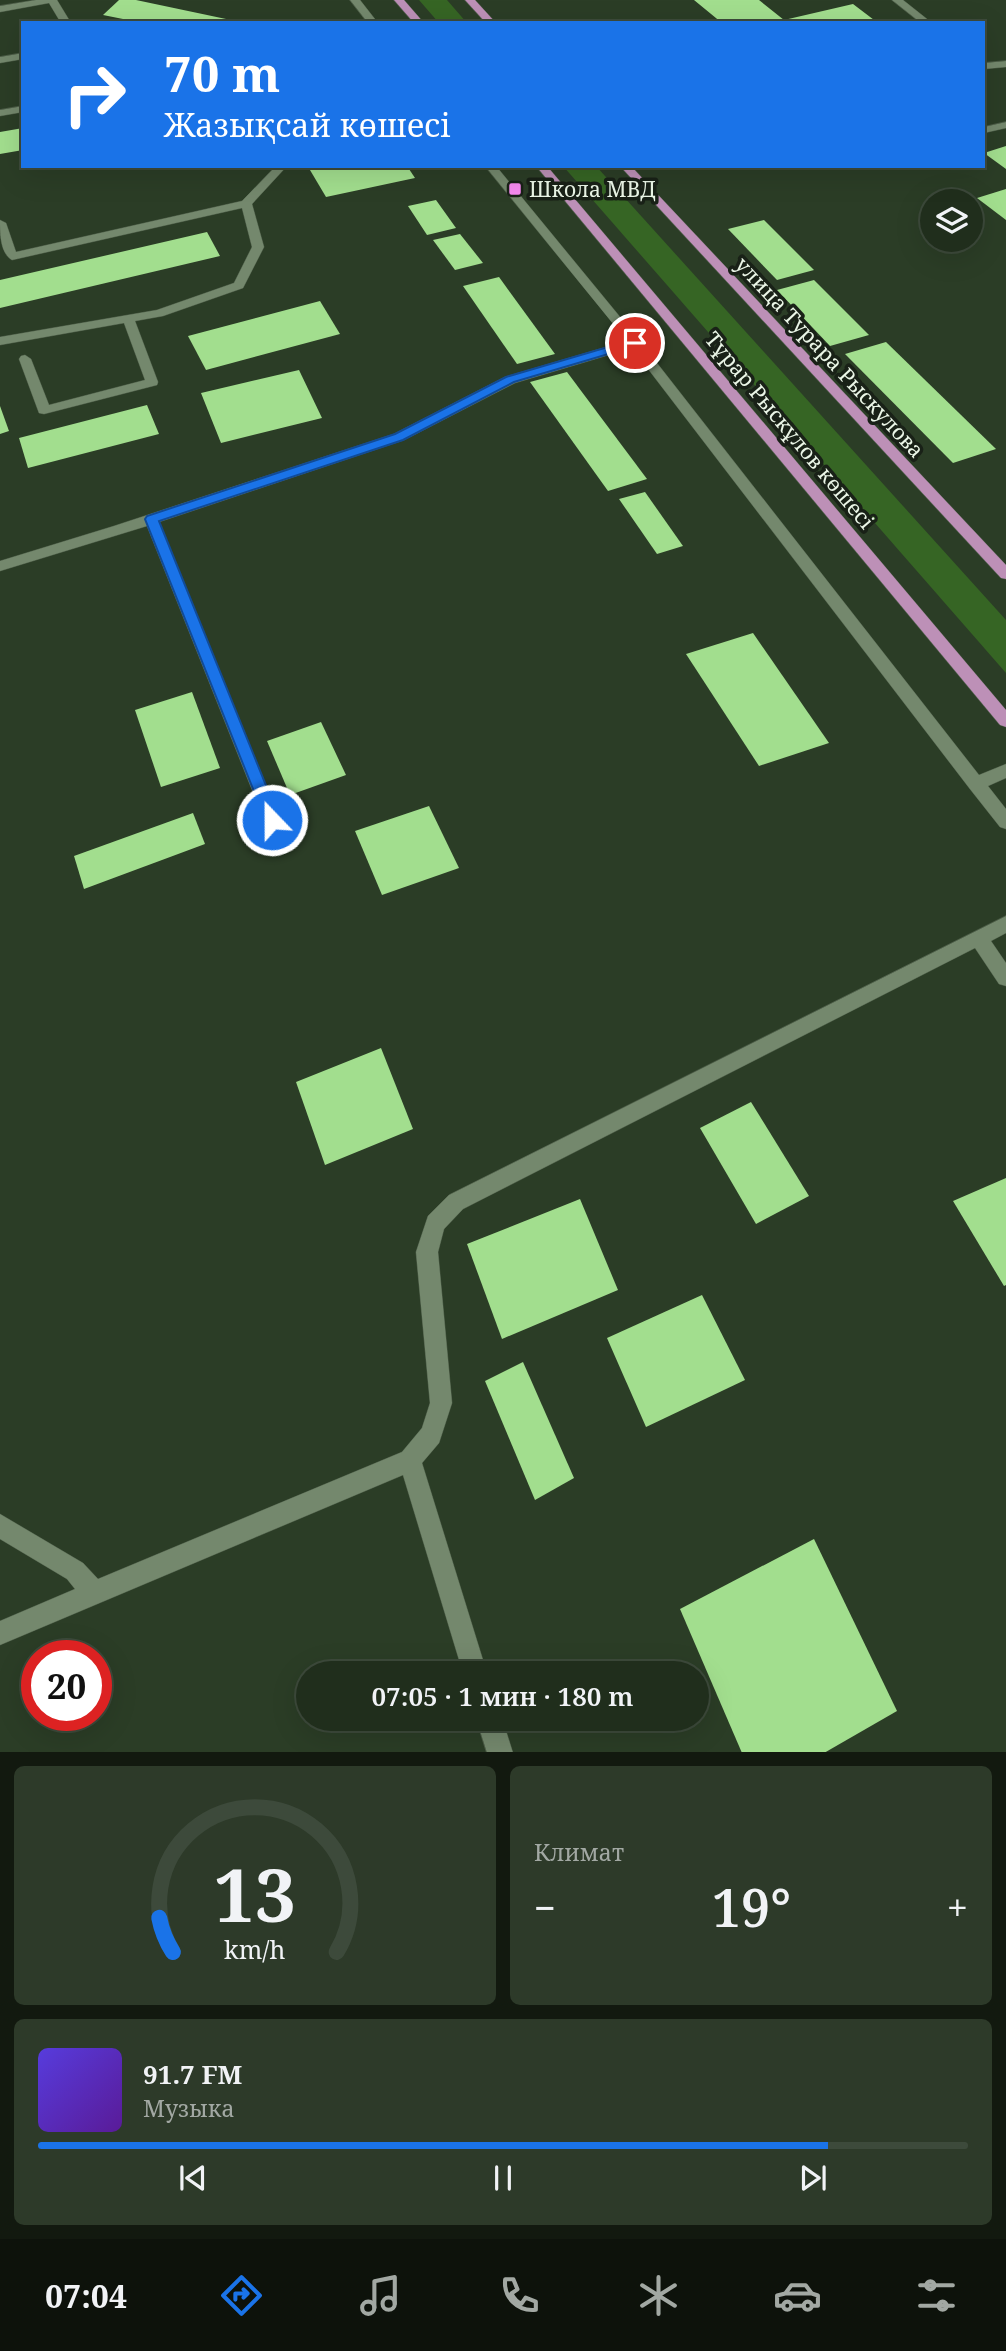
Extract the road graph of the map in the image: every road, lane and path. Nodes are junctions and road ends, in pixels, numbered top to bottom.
1 (52, 0) edge
2 (355, 0) edge
3 (399, 0) edge
4 (470, 0) edge
5 (897, 0) edge
6 (0, 9) edge
7 (65, 21) edge
8 (371, 21) edge
9 (417, 21) edge
10 (489, 21) edge
11 (925, 21) edge
12 (21, 56) edge
13 (0, 60) edge
14 (1006, 64) edge
15 (985, 65) edge
16 (21, 109) edge
17 (0, 113) edge
18 (1006, 125) edge
19 (985, 130) edge
20 (280, 168) edge
21 (492, 168) edge
22 (543, 168) edge
23 (627, 168) edge
24 (246, 204) junction
25 (0, 223) edge
26 (128, 318) junction
27 (0, 341) edge
28 (635, 343) junction
29 (25, 359) dead end
30 (151, 519) junction
31 (0, 566) edge
32 (1006, 574) edge
33 (1006, 721) edge
34 (1006, 771) edge
35 (976, 784) junction
36 (272, 820) dead end
37 (1006, 822) edge
38 (1006, 924) edge
39 (979, 939) junction
40 (1006, 978) edge
41 (410, 1460) junction
42 (0, 1526) edge
43 (94, 1593) junction
44 (0, 1633) edge
45 (471, 1661) edge
46 (493, 1731) edge
47 (500, 1752) edge

1 - 6 street
1 - 7 street
2 - 8 street
3 - 9 main road
4 - 10 main road
5 - 11 street
12 - 13 street
14 - 15 street
16 - 17 street
18 - 19 street
20 - 24 street
21 - 28 street
22 - 33 main road, Тұрар Рыскұлов көшесі
23 - 32 main road, улица Турара Рыскулова
24 - 25 street
24 - 26 street
26 - 27 street
26 - 29 street
28 - 30 street
28 - 35 street
30 - 31 street
30 - 36 street
34 - 35 street
35 - 37 street
38 - 39 street
39 - 40 street
39 - 41 street
41 - 43 street
41 - 45 street
42 - 43 street
43 - 44 street
46 - 47 street

